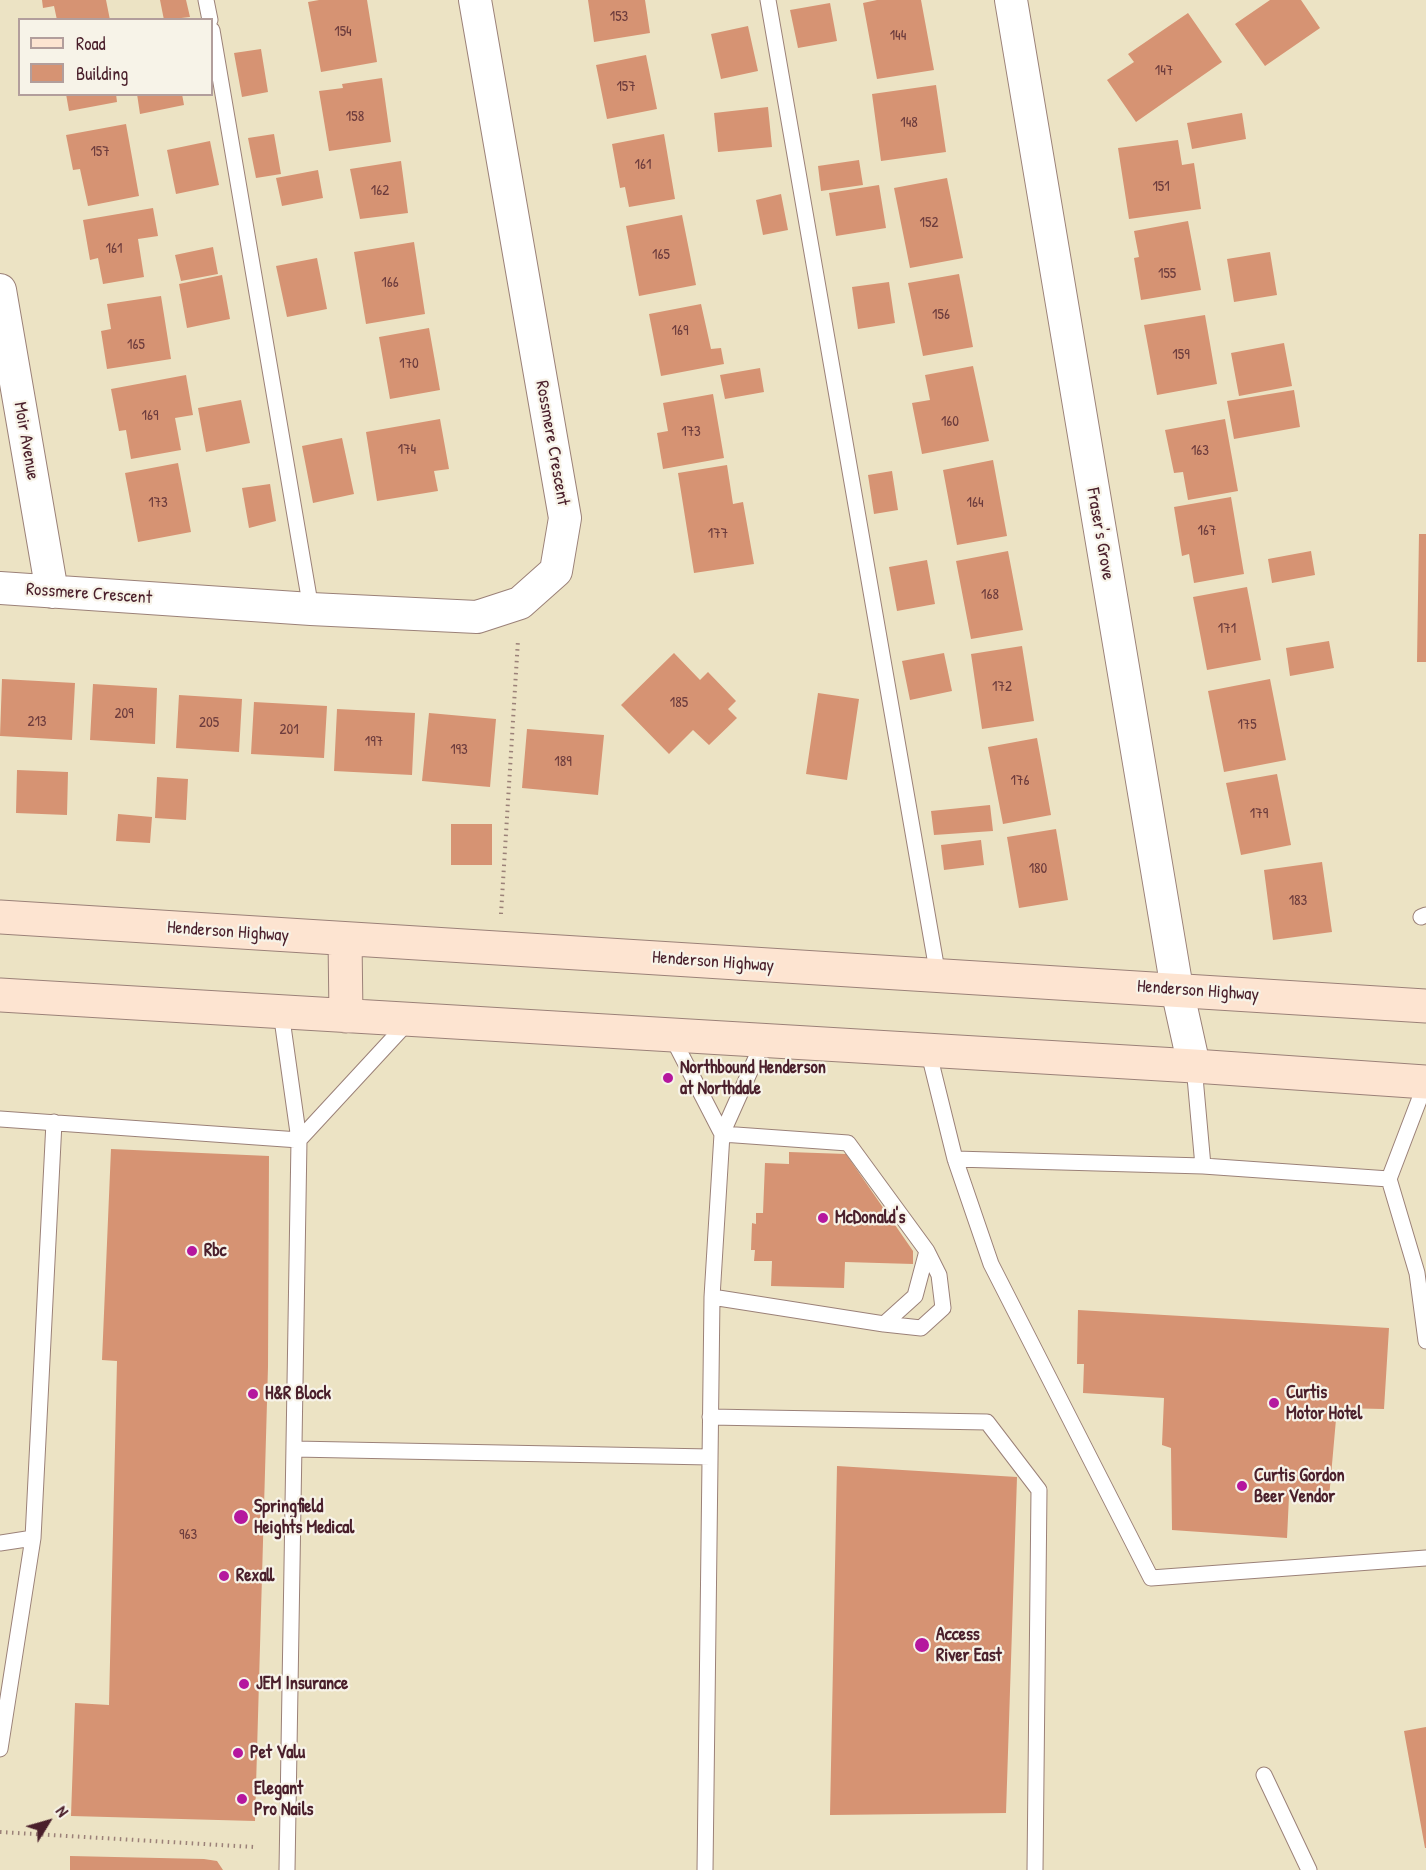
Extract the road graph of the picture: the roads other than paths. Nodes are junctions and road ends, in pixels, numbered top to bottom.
1 (206, 0) edge
2 (475, 0) edge
3 (768, 0) edge
4 (1011, 0) edge
5 (210, 18) edge
6 (213, 36) edge
7 (0, 290) edge
8 (0, 588) edge
9 (52, 592) junction
10 (311, 609) junction
11 (0, 917) edge
12 (345, 939) junction
13 (938, 976) junction
14 (1177, 989) junction
15 (0, 995) edge
16 (1426, 1006) edge
17 (281, 1012) junction
18 (346, 1016) junction
19 (410, 1020) junction
20 (671, 1035) junction
21 (764, 1040) junction
22 (928, 1050) junction
23 (1194, 1066) junction
24 (1426, 1082) edge
25 (0, 1119) edge
26 (54, 1122) junction
27 (722, 1134) junction
28 (299, 1140) junction
29 (955, 1159) junction
30 (1203, 1166) junction
31 (1389, 1179) junction
32 (927, 1251) junction
33 (712, 1297) junction
34 (884, 1324) junction
35 (1426, 1341) edge
36 (710, 1418) junction
37 (294, 1449) junction
38 (710, 1457) junction
39 (33, 1538) junction
40 (0, 1543) edge
41 (1426, 1558) edge
42 (0, 1749) edge
43 (1264, 1775) dead end
44 (288, 1870) edge
45 (705, 1870) edge
46 (1035, 1870) edge
47 (1310, 1870) edge

1 - 5 lane
2 - 10 street, Rossmere Crescent
3 - 13 lane
4 - 14 street, Fraser's Grove
6 - 10 lane
7 - 9 street, Moir Avenue
8 - 9 street, Rossmere Crescent
9 - 10 street, Rossmere Crescent
11 - 12 main road, Henderson Highway
12 - 13 main road, Henderson Highway
12 - 18 main road
13 - 14 main road, Henderson Highway
14 - 16 main road, Henderson Highway
14 - 23 street, Fraser's Grove
15 - 17 main road
17 - 18 main road
17 - 28 lane
18 - 19 main road
19 - 20 main road
19 - 28 lane
20 - 21 main road
20 - 27 lane
21 - 22 main road
21 - 27 lane
22 - 23 main road
22 - 29 lane
23 - 24 main road
23 - 30 lane
24 - 31 lane
25 - 26 lane
26 - 28 lane
26 - 39 lane
27 - 32 lane
27 - 33 lane
28 - 37 lane
29 - 30 lane
29 - 41 lane
30 - 31 lane
31 - 35 lane
32 - 34 lane
32 - 34 lane
33 - 34 lane
33 - 36 lane
36 - 38 lane
36 - 46 lane
37 - 38 lane
37 - 44 lane
38 - 45 lane
39 - 40 lane
39 - 42 lane
43 - 47 lane

